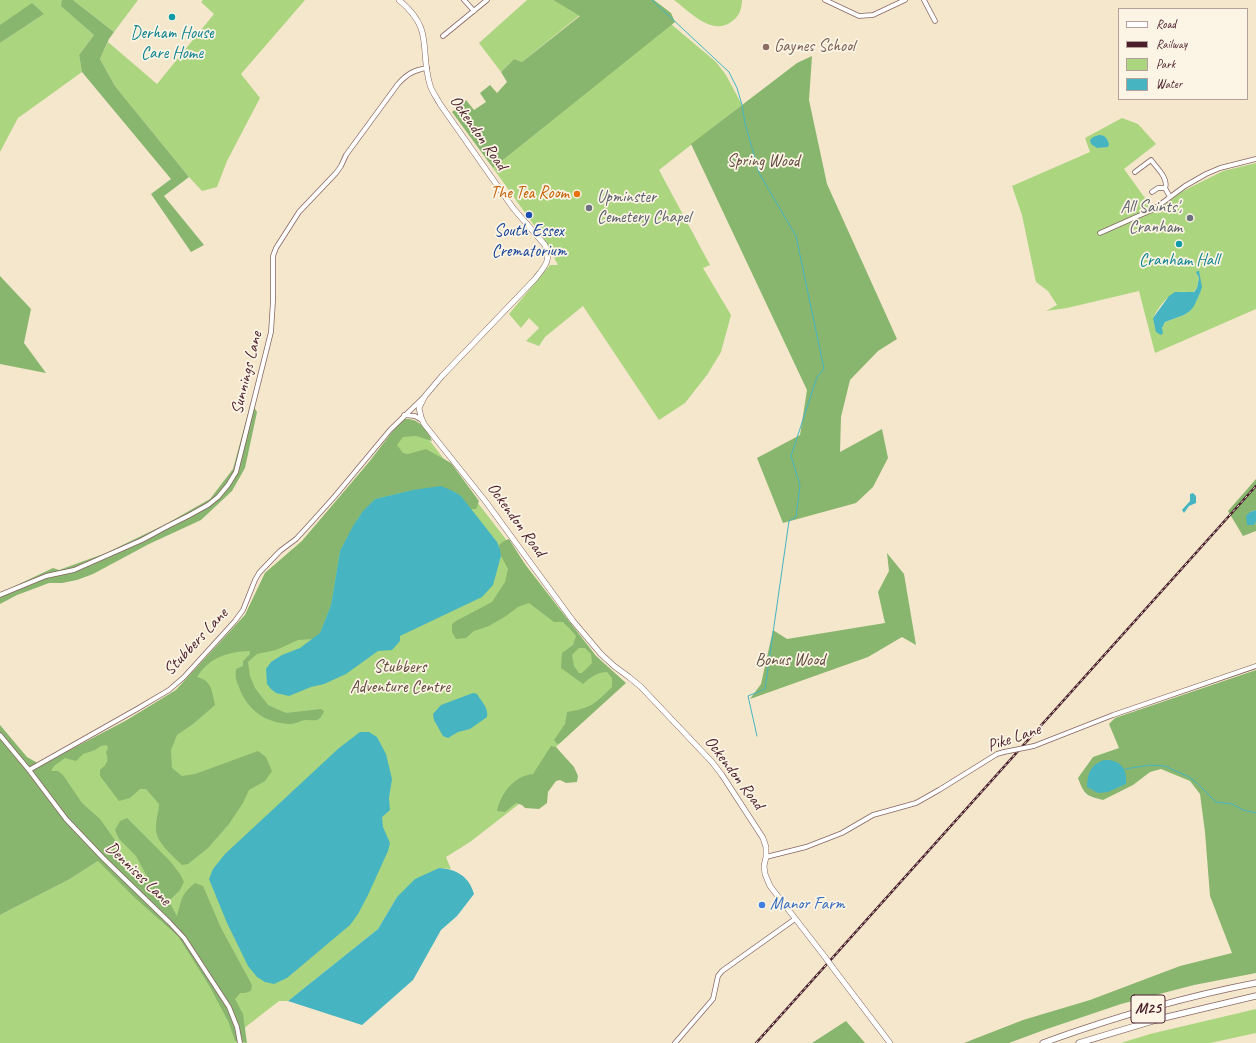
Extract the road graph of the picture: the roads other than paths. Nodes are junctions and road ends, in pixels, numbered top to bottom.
1 (399, 0) edge
2 (464, 0) edge
3 (488, 0) edge
4 (825, 0) edge
5 (905, 0) edge
6 (925, 0) edge
7 (474, 12) junction
8 (935, 21) dead end
9 (443, 36) dead end
10 (427, 68) junction
11 (1256, 159) edge
12 (1135, 172) dead end
13 (1165, 188) junction
14 (1152, 192) dead end
15 (1170, 197) junction
16 (1100, 233) dead end
17 (425, 396) junction
18 (404, 415) junction
19 (422, 420) junction
20 (0, 595) edge
21 (1256, 666) edge
22 (0, 735) edge
23 (29, 770) junction
24 (766, 856) junction
25 (795, 918) junction
26 (1256, 984) edge
27 (1256, 996) edge
28 (240, 1043) edge
29 (675, 1043) edge
30 (890, 1043) edge
31 (1043, 1043) edge
32 (1079, 1043) edge

1 - 10 main road, Ockendon Road
2 - 7 street
3 - 7 street
4 - 5 street
6 - 8 street
7 - 9 street
10 - 17 main road, Ockendon Road
10 - 20 street, Sunnings Lane
11 - 15 street
12 - 13 street
13 - 14 street
13 - 15 street
15 - 16 street
17 - 18 street, Stubbers Lane
17 - 19 main road, Ockendon Road
18 - 19 street
18 - 23 street, Stubbers Lane
19 - 24 main road, Ockendon Road
21 - 24 street, Pike Lane, bridge
22 - 23 street, Dennises Lane
23 - 28 street, Dennises Lane
24 - 25 main road, Ockendon Road
25 - 29 street
25 - 30 main road, Ockendon Road, bridge
26 - 31 highway, M25
27 - 32 highway, M25

